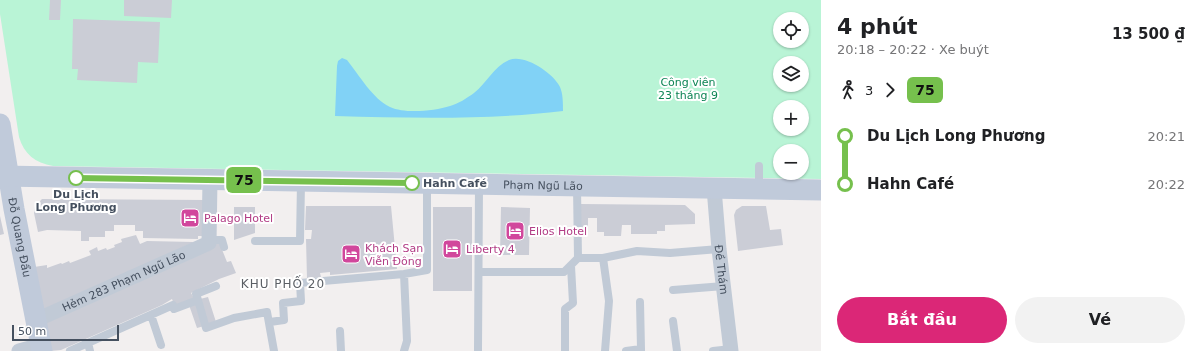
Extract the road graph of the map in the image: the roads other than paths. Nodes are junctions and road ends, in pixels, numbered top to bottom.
1 (0, 124) edge
2 (759, 166) dead end
3 (4, 176) edge
4 (210, 180) junction
5 (301, 182) junction
6 (427, 183) junction
7 (479, 184) junction
8 (577, 186) junction
9 (714, 188) junction
10 (758, 189) junction
11 (821, 190) edge
12 (209, 240) junction
13 (255, 241) dead end
14 (224, 247) dead end
15 (720, 249) junction
16 (578, 258) junction
17 (603, 258) junction
18 (571, 266) junction
19 (479, 272) junction
20 (404, 274) junction
21 (216, 286) dead end
22 (724, 286) junction
23 (672, 290) dead end
24 (198, 300) junction
25 (640, 302) dead end
26 (151, 314) junction
27 (36, 320) junction
28 (674, 321) dead end
29 (270, 322) junction
30 (340, 331) dead end
31 (162, 346) dead end
32 (89, 347) edge
33 (42, 348) edge
34 (641, 350) edge
35 (731, 350) edge
36 (19, 351) edge
37 (70, 351) edge
38 (274, 351) edge
39 (341, 351) edge
40 (404, 351) edge
41 (478, 351) edge
42 (565, 351) edge
43 (605, 351) edge
44 (626, 351) edge
45 (677, 351) edge
46 (713, 351) edge

1 - 3 main road, Ðỗ Quang Ðẩu
2 - 10 lane
3 - 4 main road, Phạm Ngũ Lão
3 - 27 main road, Ðỗ Quang Ðẩu
4 - 5 main road, Phạm Ngũ Lão
4 - 12 street
5 - 6 main road, Phạm Ngũ Lão
5 - 13 lane
6 - 7 main road, Phạm Ngũ Lão
6 - 20 lane
7 - 8 main road, Phạm Ngũ Lão
7 - 19 lane
8 - 9 main road, Phạm Ngũ Lão
8 - 16 lane
9 - 10 main road, Phạm Ngũ Lão
9 - 15 street, Ðề Thám
10 - 11 main road, Phạm Ngũ Lão
12 - 14 lane
12 - 27 street, Hẻm 283 Phạm Ngũ Lão
15 - 17 lane
15 - 22 street, Ðề Thám
16 - 17 lane
16 - 18 lane
17 - 43 lane
18 - 19 lane
18 - 42 lane
19 - 41 lane
20 - 29 lane
20 - 40 lane
21 - 24 lane
22 - 23 lane
22 - 35 street, Ðề Thám
24 - 26 lane
24 - 29 lane
25 - 34 lane
26 - 31 lane
26 - 32 lane
27 - 33 main road, Ðỗ Quang Ðẩu
28 - 45 lane
29 - 38 lane
30 - 39 lane
32 - 37 lane
33 - 36 street
34 - 44 lane
35 - 46 lane

